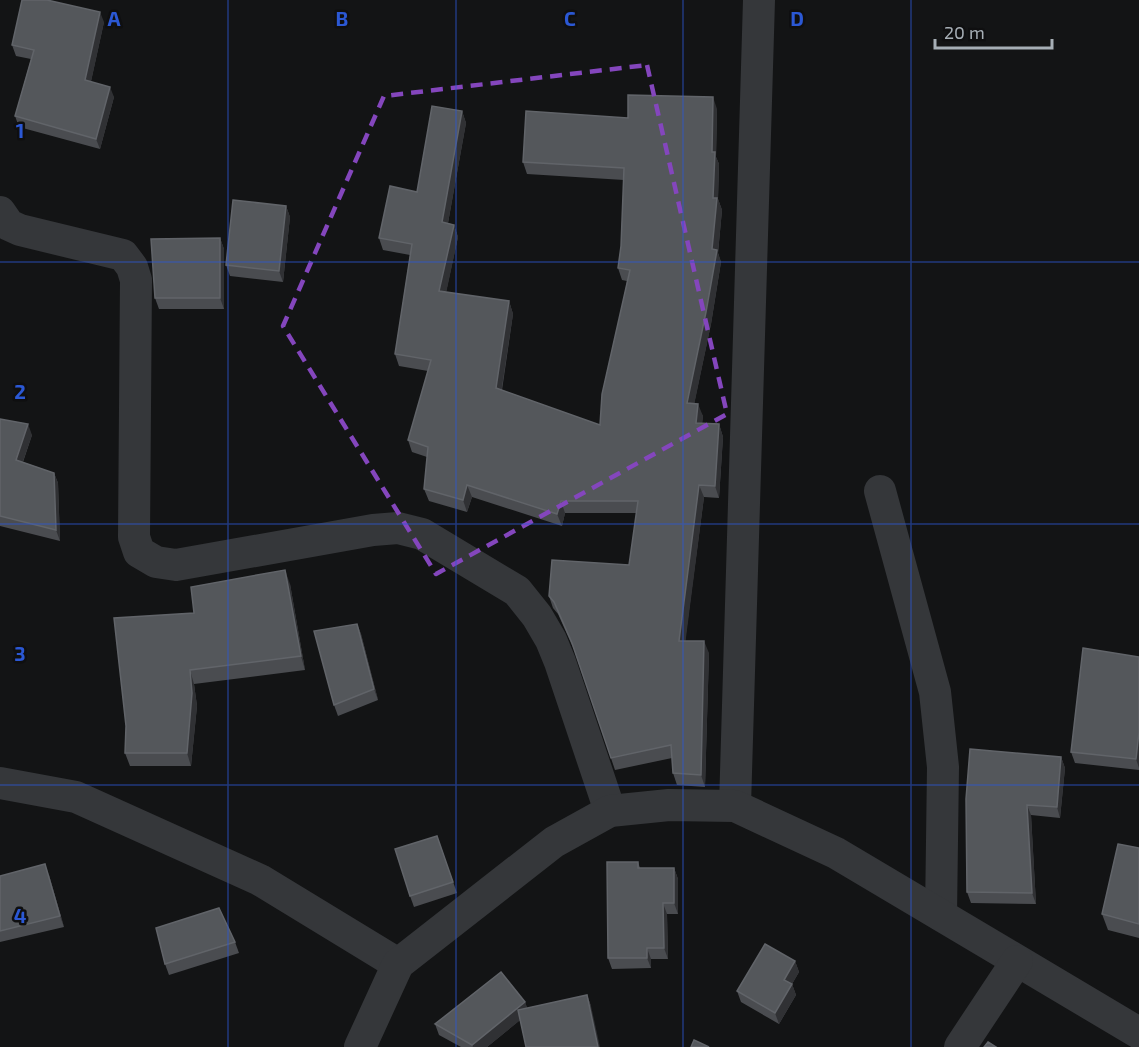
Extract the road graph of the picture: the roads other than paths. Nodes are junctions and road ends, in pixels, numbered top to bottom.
1 (759, 0) edge
2 (0, 212) edge
3 (880, 491) dead end
4 (0, 783) edge
5 (735, 806) junction
6 (610, 812) junction
7 (940, 915) junction
8 (1017, 961) junction
9 (398, 964) junction
10 (1139, 1034) edge
11 (360, 1047) edge
12 (960, 1047) edge

1 - 5 street
2 - 6 street
3 - 7 street
4 - 9 street
5 - 6 street
5 - 7 street
6 - 9 street
7 - 8 street
8 - 10 street
8 - 12 street
9 - 11 street

